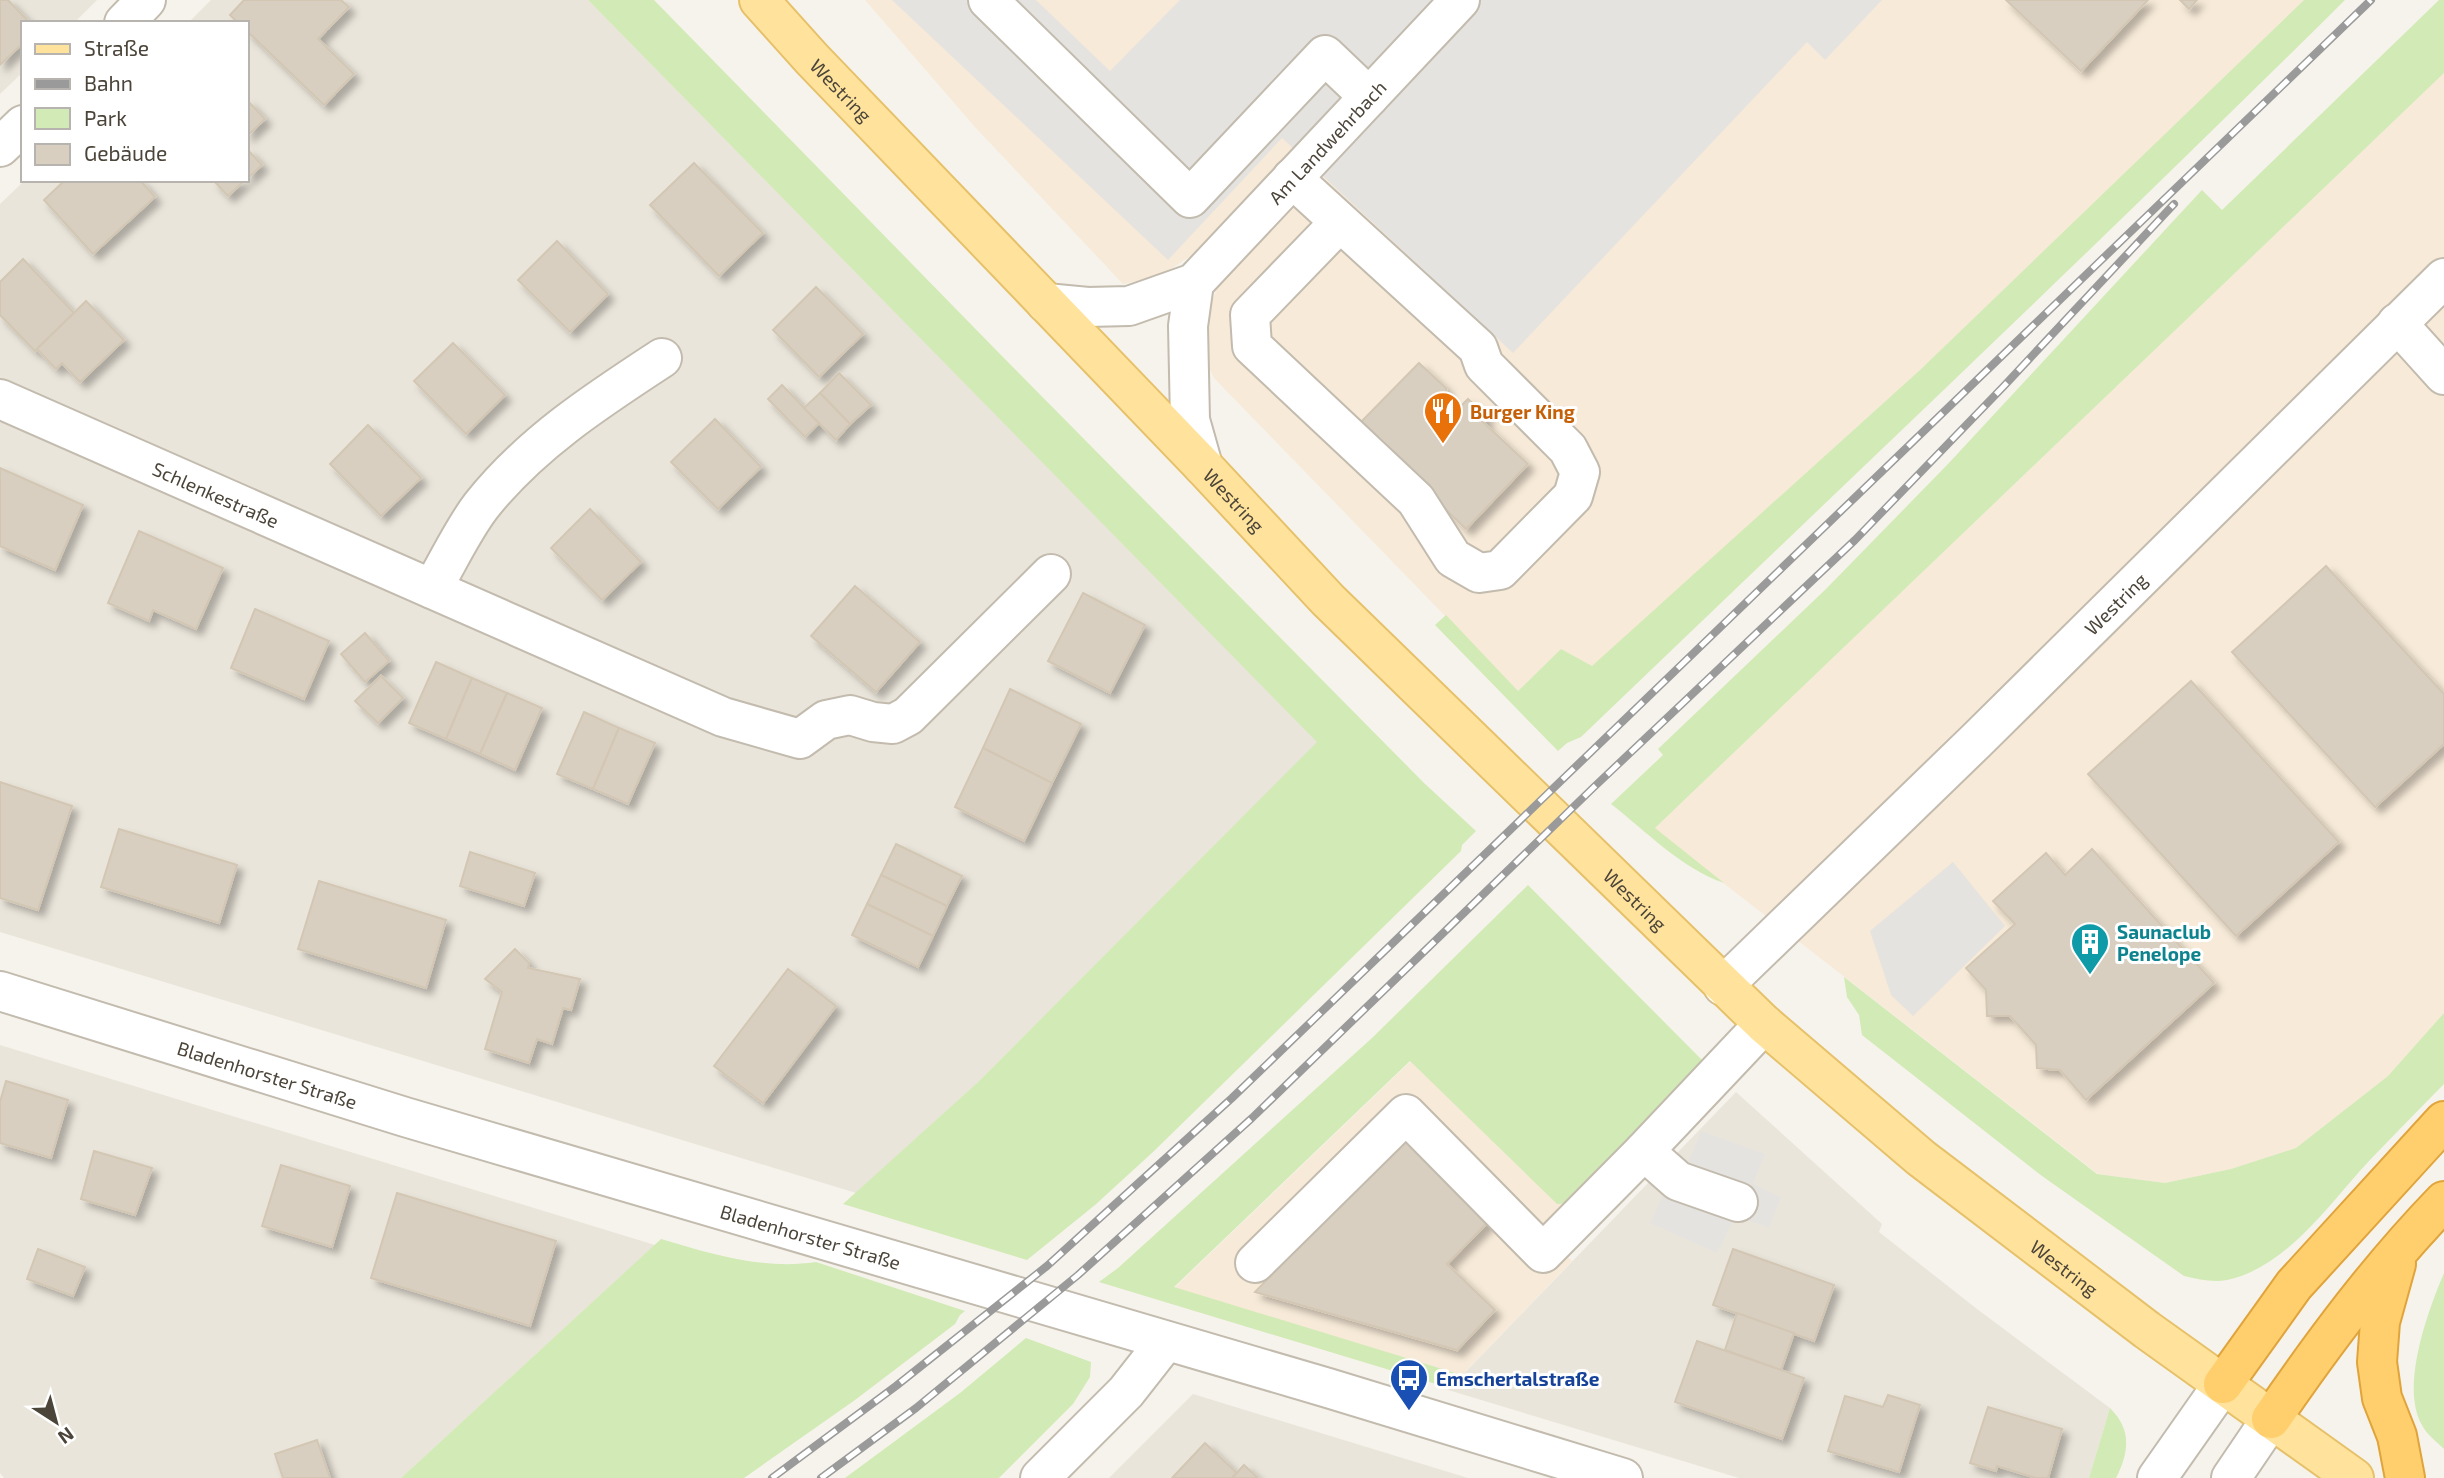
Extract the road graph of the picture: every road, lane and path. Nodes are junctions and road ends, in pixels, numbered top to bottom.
1 (146, 0) edge
2 (759, 0) edge
3 (988, 0) edge
4 (1460, 0) edge
5 (126, 21) edge
6 (1369, 97) junction
7 (21, 127) edge
8 (0, 147) edge
9 (1292, 178) junction
10 (1339, 223) junction
11 (2444, 278) edge
12 (1194, 283) junction
13 (1046, 303) junction
14 (2397, 323) junction
15 (662, 358) dead end
16 (2444, 375) edge
17 (0, 399) edge
18 (1203, 466) junction
19 (1051, 574) dead end
20 (432, 589) junction
21 (1723, 986) junction
22 (0, 991) edge
23 (1764, 1024) junction
24 (2444, 1121) edge
25 (1644, 1151) junction
26 (2444, 1201) edge
27 (1738, 1202) dead end
28 (2401, 1245) junction
29 (1255, 1263) dead end
30 (1166, 1340) junction
31 (2223, 1384) junction
32 (2271, 1419) junction
33 (1040, 1478) edge
34 (1623, 1478) edge
35 (2157, 1478) edge
36 (2231, 1478) edge
37 (2354, 1478) edge
38 (2405, 1478) edge

1 - 5 street
2 - 13 main road, Westring
3 - 6 street
4 - 6 street, Am Landwehrbach
6 - 9 street, Am Landwehrbach
7 - 8 street
9 - 10 street
9 - 12 street, Am Landwehrbach
10 - 10 street
11 - 14 street, Westring
12 - 13 street, Am Landwehrbach
12 - 18 street
13 - 18 main road, Westring
14 - 16 street
14 - 21 street, Westring
15 - 20 street
17 - 20 street, Schlenkestraße
18 - 21 main road, Westring
19 - 20 street, Schlenkestraße
21 - 23 main road, Westring
22 - 30 street, Bladenhorster Straße
23 - 25 street
23 - 31 main road, Westring
24 - 31 highway
25 - 27 street
25 - 29 street
26 - 28 highway
28 - 32 highway
28 - 38 highway
30 - 33 street
30 - 34 street, Bladenhorster Straße
31 - 32 main road, Westring
31 - 35 street
32 - 36 street
32 - 37 main road, Westring

